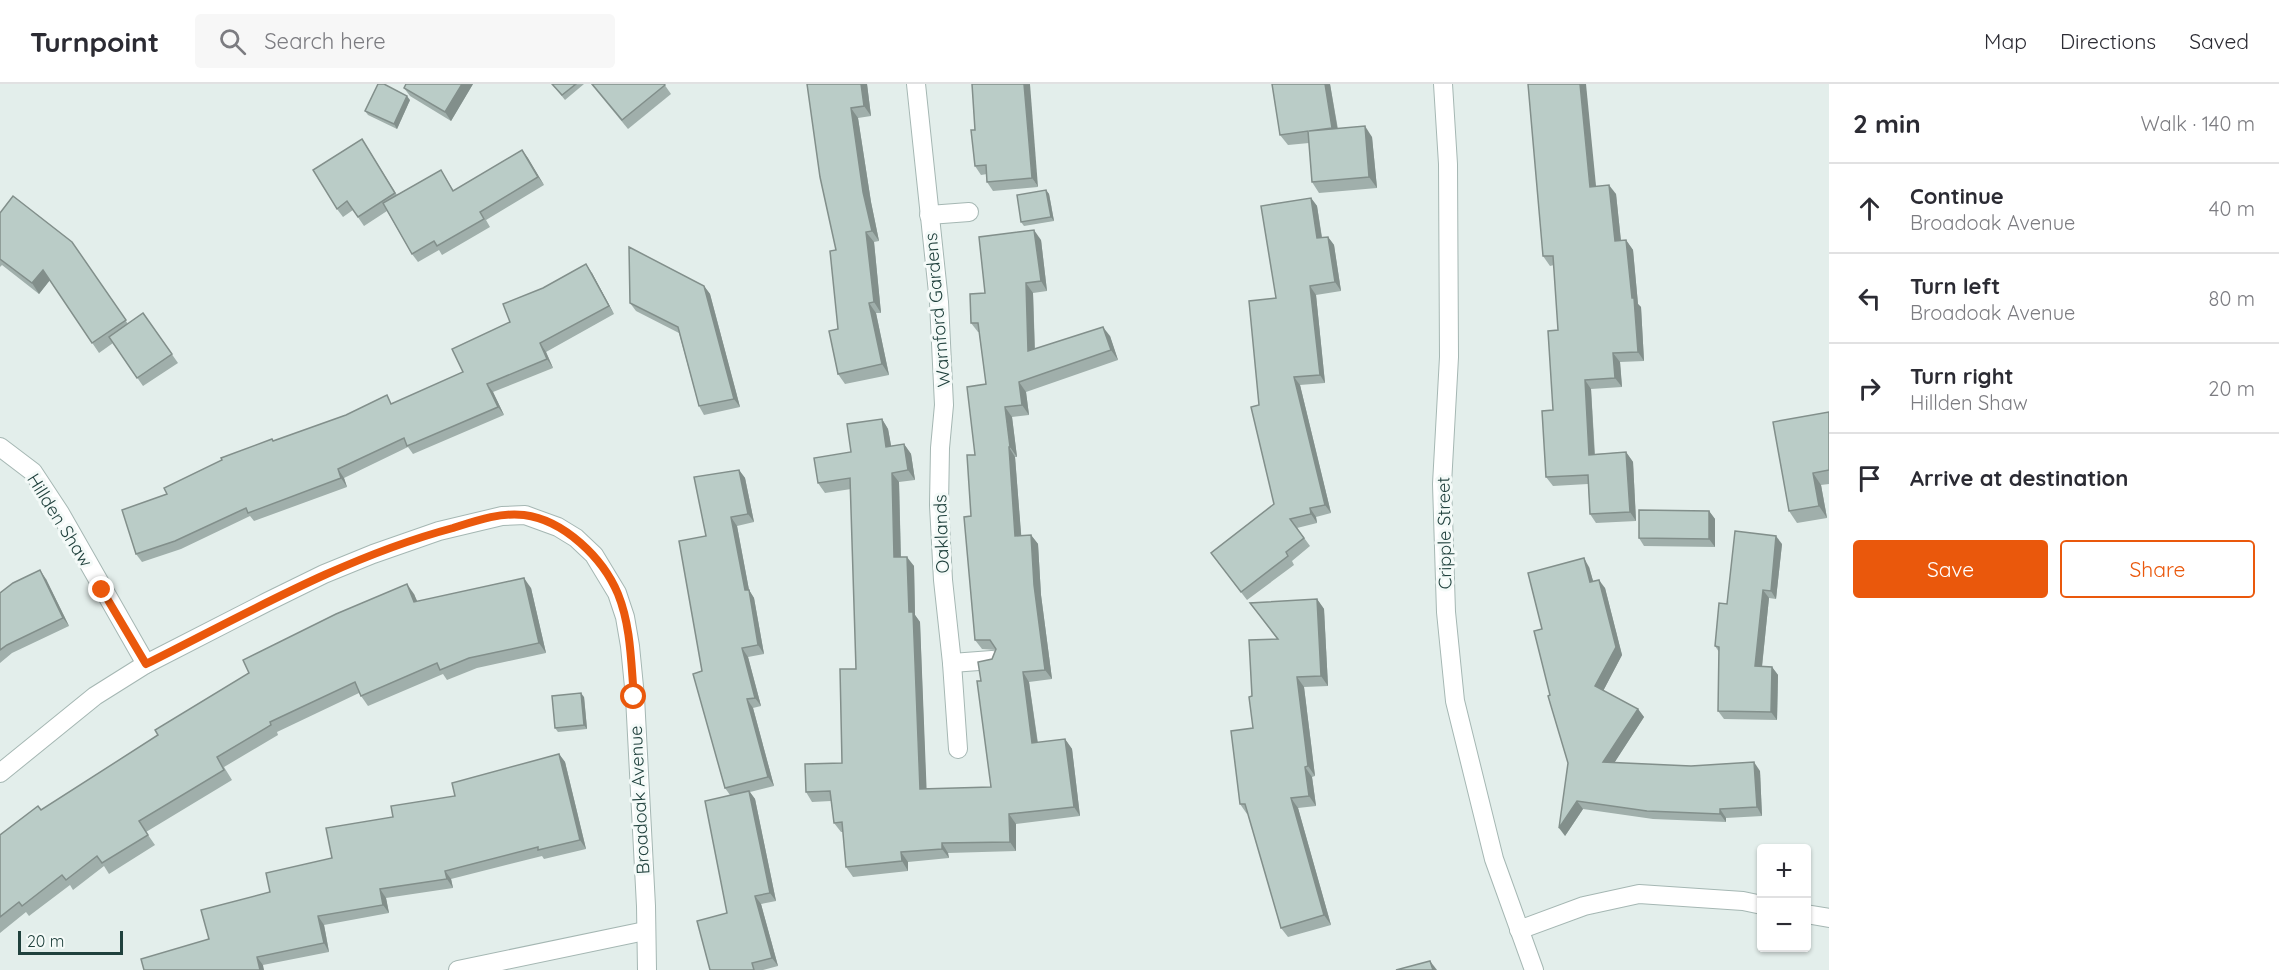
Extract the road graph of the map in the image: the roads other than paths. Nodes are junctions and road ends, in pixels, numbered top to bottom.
1 (916, 84) edge
2 (1443, 84) edge
3 (969, 212) dead end
4 (929, 216) junction
5 (944, 405) joint
6 (0, 447) edge
7 (992, 660) edge
8 (952, 663) junction
9 (146, 664) junction
10 (958, 749) dead end
11 (0, 773) edge
12 (1757, 904) edge
13 (1811, 915) edge
14 (1829, 918) edge
15 (1519, 930) junction
16 (645, 931) junction
17 (458, 970) edge
18 (647, 970) edge
19 (1534, 970) edge

1 - 4 street, Warnford Gardens
2 - 15 street, Cripple Street
3 - 4 street, Warnford Gardens
4 - 5 street, Warnford Gardens
5 - 8 street, Oaklands
6 - 9 street, Hillden Shaw
7 - 8 street
8 - 10 street, Oaklands
9 - 11 street, Broadoak Avenue
9 - 16 street, Broadoak Avenue
12 - 15 street
13 - 14 street
15 - 19 street, Cripple Street
16 - 17 street
16 - 18 street, Broadoak Avenue

